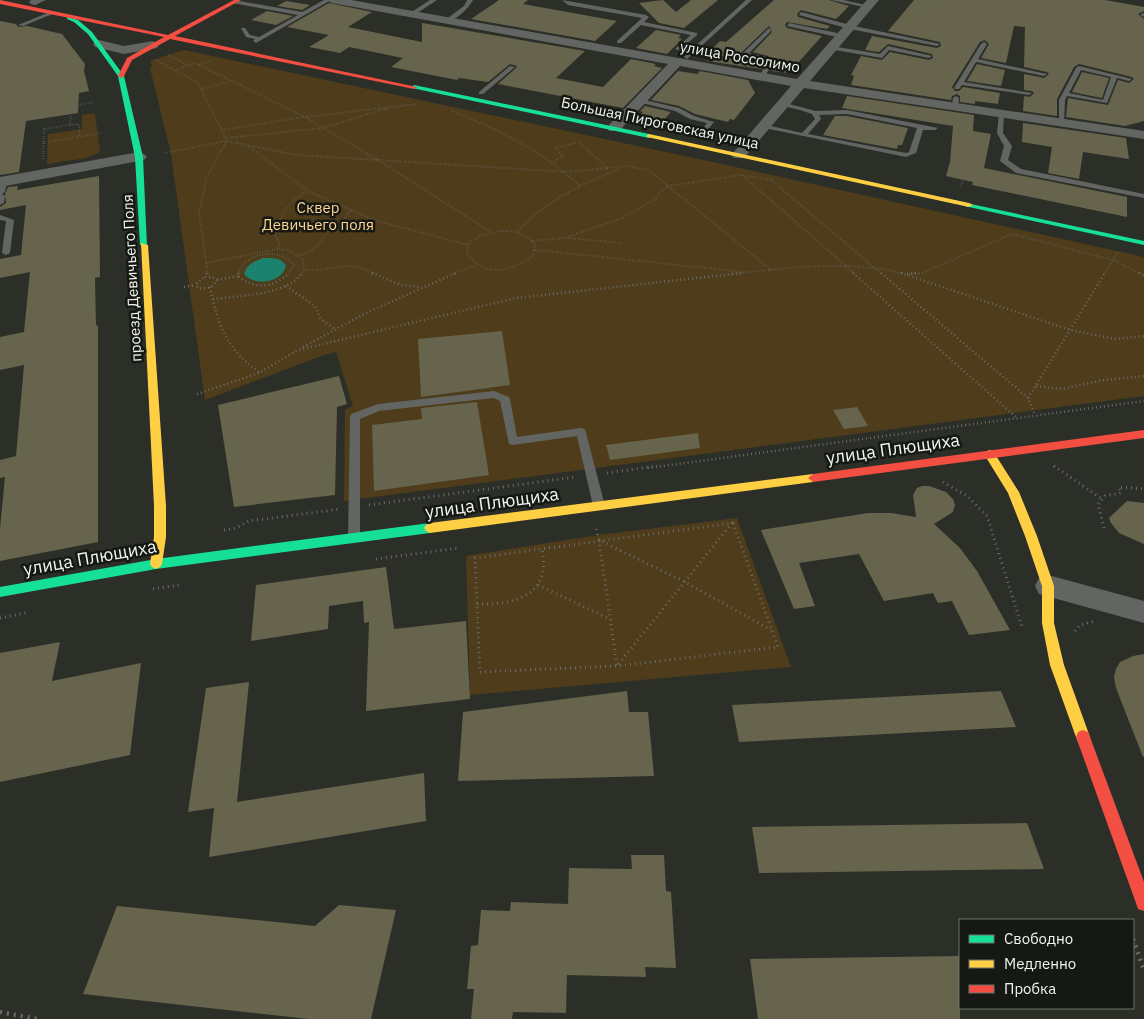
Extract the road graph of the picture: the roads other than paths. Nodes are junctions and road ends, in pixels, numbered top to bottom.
1 (330, 0) edge
2 (434, 0) edge
3 (470, 0) edge
4 (565, 0) edge
5 (834, 0) edge
6 (33, 1) edge
7 (236, 1) edge
8 (745, 1) edge
9 (0, 2) edge
10 (871, 3) edge
11 (57, 14) junction
12 (303, 14) junction
13 (412, 14) junction
14 (801, 14) dead end
15 (447, 21) junction
16 (640, 23) junction
17 (21, 25) dead end
18 (790, 25) dead end
19 (30, 27) dead end
20 (242, 29) dead end
21 (769, 30) dead end
22 (847, 30) junction
23 (180, 31) junction
24 (169, 37) junction
25 (619, 42) dead end
26 (99, 44) junction
27 (937, 44) dead end
28 (984, 44) dead end
29 (153, 45) junction
30 (831, 48) junction
31 (692, 52) junction
32 (929, 56) dead end
33 (974, 60) junction
34 (679, 63) junction
35 (512, 67) dead end
36 (1044, 74) dead end
37 (121, 76) junction
38 (1115, 76) junction
39 (761, 78) junction
40 (1129, 79) dead end
41 (799, 84) junction
42 (481, 93) junction
43 (1029, 93) dead end
44 (1066, 94) junction
45 (640, 101) junction
46 (781, 104) junction
47 (816, 113) junction
48 (1001, 114) junction
49 (1061, 123) junction
50 (617, 125) junction
51 (762, 126) junction
52 (921, 128) junction
53 (935, 128) dead end
54 (803, 135) junction
55 (1144, 135) edge
56 (699, 137) junction
57 (139, 157) junction
58 (739, 157) junction
59 (1, 191) edge
60 (1144, 196) edge
61 (0, 217) edge
62 (1144, 233) edge
63 (1144, 243) edge
64 (6, 253) dead end
65 (1144, 434) edge
66 (989, 454) junction
67 (599, 506) junction
68 (354, 539) junction
69 (156, 564) junction
70 (1048, 586) junction
71 (0, 592) edge
72 (1144, 612) edge
73 (1144, 903) edge

1 - 12 lane
1 - 13 street, улица Россолимо
2 - 13 lane
3 - 15 lane
4 - 16 lane
5 - 10 lane
6 - 23 main road, Большая Пироговская улица
7 - 12 lane
7 - 23 main road
8 - 31 lane
9 - 11 main road, Большая Пироговская улица
10 - 22 street
11 - 17 lane
11 - 19 lane
11 - 24 main road, Большая Пироговская улица
11 - 26 main road, проезд Девичьего Поля
12 - 20 lane
13 - 15 street, улица Россолимо
14 - 22 lane
15 - 34 street, улица Россолимо
16 - 25 lane
16 - 31 lane
18 - 22 lane
21 - 39 lane
22 - 27 lane
22 - 30 street
23 - 24 main road
23 - 42 main road, Большая Пироговская улица
24 - 29 main road
24 - 50 main road, Большая Пироговская улица
26 - 29 street
26 - 37 main road, проезд Девичьего Поля
28 - 33 lane
29 - 37 main road
30 - 32 lane
30 - 41 street
31 - 34 lane
33 - 36 lane
33 - 43 lane
34 - 39 street, улица Россолимо
34 - 45 street
35 - 42 lane
37 - 57 main road, проезд Девичьего Поля
38 - 40 lane
38 - 44 lane
38 - 44 lane
39 - 41 street, улица Россолимо
41 - 46 street
41 - 48 street, улица Россолимо
42 - 50 main road, Большая Пироговская улица
44 - 49 lane
45 - 50 street
45 - 56 lane
46 - 47 lane
46 - 51 street
47 - 52 lane
47 - 54 lane
48 - 49 street, улица Россолимо
48 - 60 lane
49 - 55 street, улица Россолимо
50 - 56 main road, Большая Пироговская улица
50 - 58 main road, Большая Пироговская улица
51 - 54 lane
51 - 58 street
52 - 53 lane
52 - 54 lane
56 - 58 main road, Большая Пироговская улица
57 - 59 street
57 - 69 main road, проезд Девичьего Поля
58 - 62 main road, Большая Пироговская улица
58 - 63 main road, Большая Пироговская улица
61 - 64 lane
65 - 66 main road, улица Плющиха
66 - 67 main road, улица Плющиха
66 - 70 main road
67 - 68 main road, улица Плющиха
67 - 68 lane
68 - 69 main road, улица Плющиха
69 - 71 main road, улица Плющиха
70 - 72 street
70 - 73 main road

